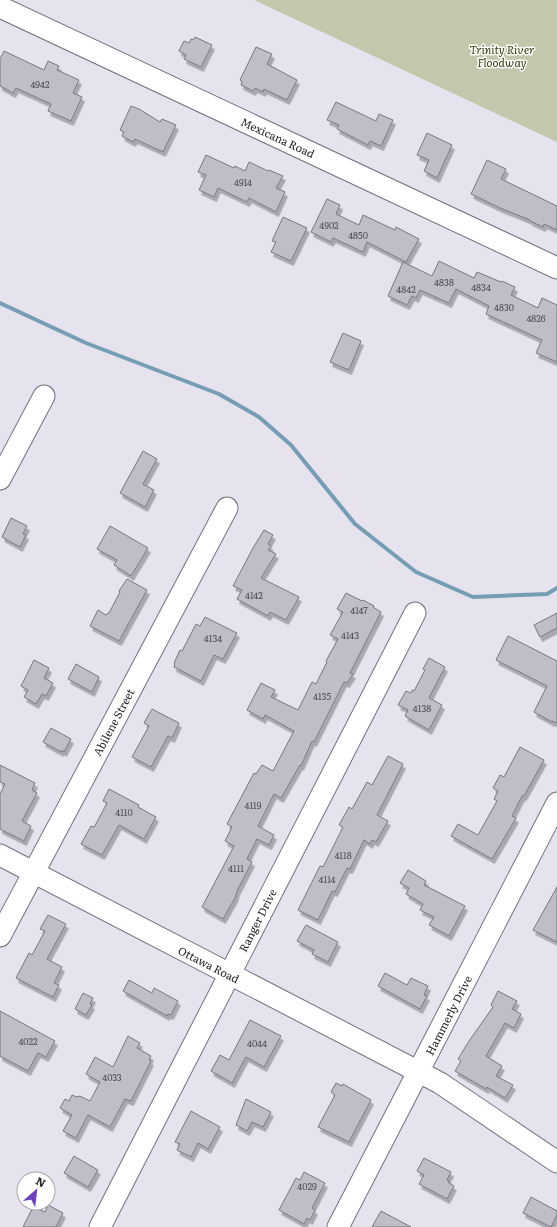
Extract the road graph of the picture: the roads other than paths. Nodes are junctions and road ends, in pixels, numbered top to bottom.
1 (0, 7) edge
2 (557, 268) edge
3 (44, 396) dead end
4 (0, 479) edge
5 (227, 508) dead end
6 (415, 613) dead end
7 (557, 804) edge
8 (0, 855) edge
9 (33, 873) junction
10 (0, 936) edge
11 (229, 974) junction
12 (419, 1072) junction
13 (557, 1162) edge
14 (100, 1227) edge
15 (338, 1227) edge

1 - 2 street, Mexicana Road
3 - 4 street
5 - 9 street, Abilene Street
6 - 11 street, Ranger Drive
7 - 12 street, Hammerly Drive
8 - 9 street, Ottawa Road
9 - 10 street, Abilene Street
9 - 11 street, Ottawa Road
11 - 12 street, Ottawa Road
11 - 14 street, Ranger Drive
12 - 13 street, Ottawa Road
12 - 15 street, Hammerly Drive

